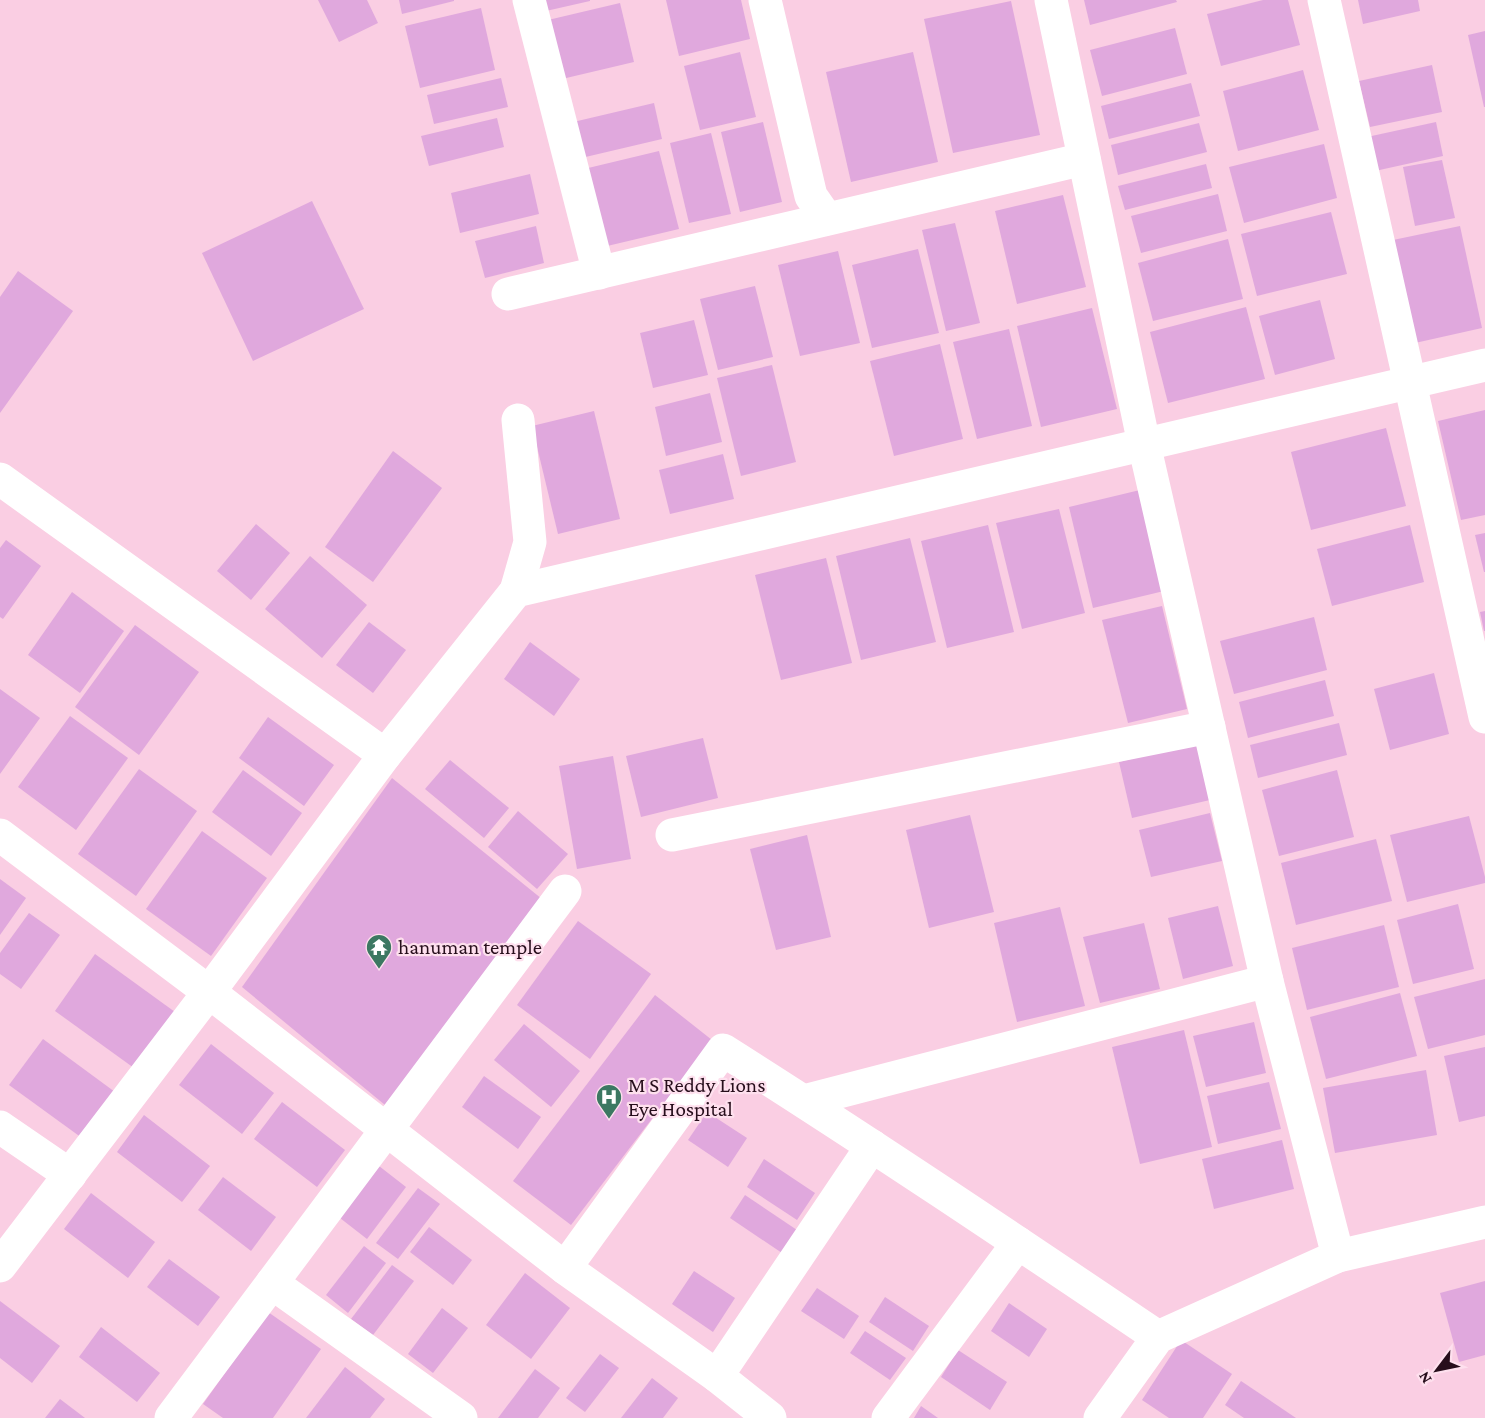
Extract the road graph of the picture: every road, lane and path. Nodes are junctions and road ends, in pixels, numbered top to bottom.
1 (529, 0) edge
2 (765, 0) edge
3 (1051, 0) edge
4 (1324, 0) edge
5 (1084, 159) junction
6 (827, 219) junction
7 (599, 273) junction
8 (508, 294) dead end
9 (1485, 365) edge
10 (1410, 382) junction
11 (518, 420) dead end
12 (1144, 444) junction
13 (0, 479) edge
14 (516, 591) junction
15 (1485, 717) edge
16 (1209, 727) junction
17 (385, 755) junction
18 (0, 835) edge
19 (672, 835) dead end
20 (565, 891) dead end
21 (1268, 981) junction
22 (209, 992) junction
23 (804, 1101) junction
24 (0, 1127) edge
25 (387, 1129) junction
26 (872, 1146) junction
27 (70, 1175) junction
28 (1485, 1222) edge
29 (1018, 1243) junction
30 (1338, 1256) junction
31 (0, 1266) edge
32 (565, 1268) junction
33 (272, 1283) junction
34 (1158, 1337) junction
35 (717, 1376) junction
36 (171, 1418) edge
37 (461, 1418) edge
38 (770, 1418) edge
39 (888, 1418) edge
40 (1100, 1418) edge

1 - 7 street
2 - 6 street
3 - 5 street
4 - 10 street
5 - 6 street
5 - 12 street
6 - 7 street
7 - 8 street
9 - 10 street
10 - 12 street
10 - 15 street
11 - 14 street
12 - 14 street
12 - 16 street
13 - 17 street
14 - 17 street
16 - 19 street
16 - 21 street
17 - 22 street
18 - 22 street
20 - 25 street
21 - 23 street
21 - 30 street
22 - 25 street
22 - 27 street
23 - 26 street
23 - 32 street
24 - 27 street
25 - 32 street
25 - 33 street
26 - 29 street
26 - 35 street
27 - 31 street
28 - 30 street
29 - 34 street
29 - 39 street
30 - 34 street
32 - 35 street
33 - 36 street
33 - 37 street
34 - 40 street
35 - 38 street

